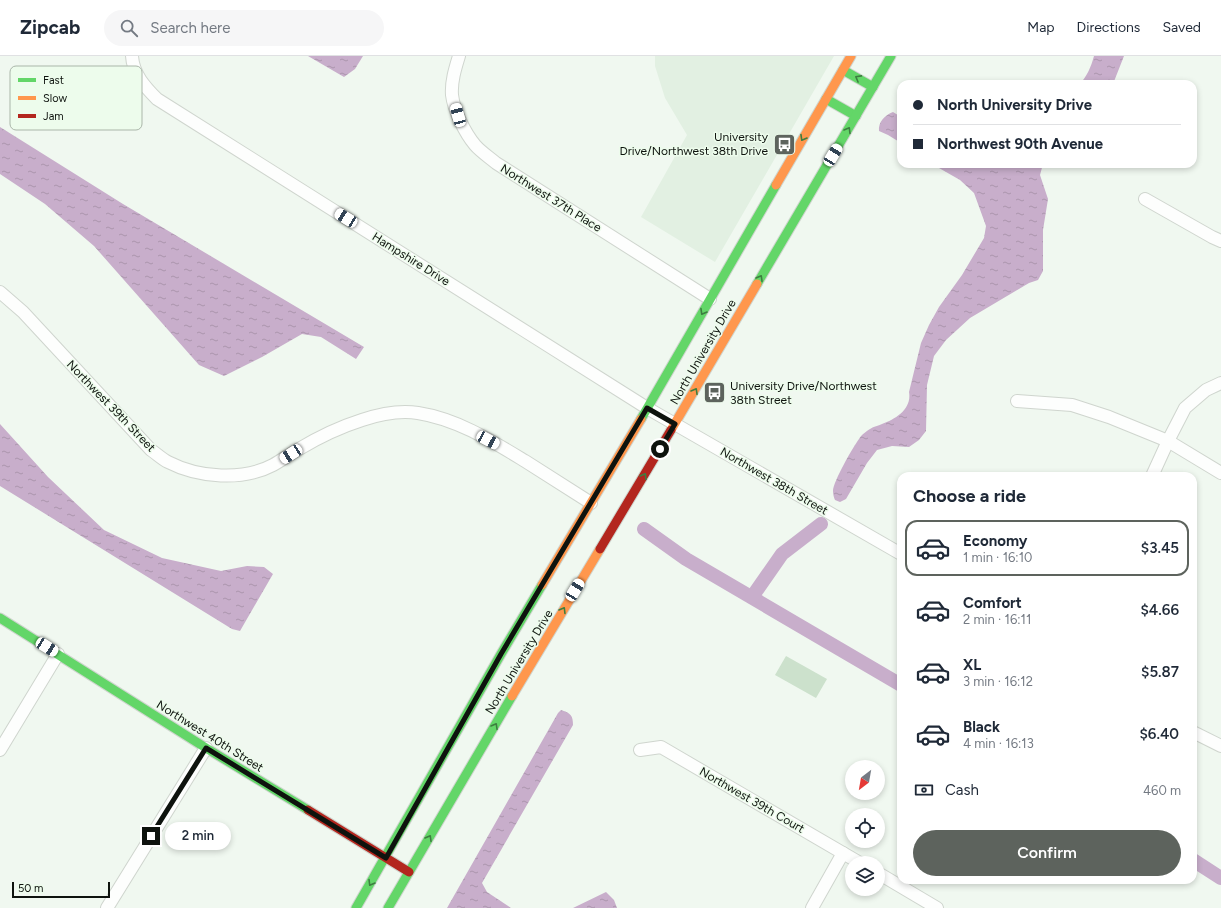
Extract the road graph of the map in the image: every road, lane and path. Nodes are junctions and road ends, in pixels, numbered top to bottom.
1 (132, 56) edge
2 (459, 56) edge
3 (851, 56) edge
4 (891, 56) edge
5 (134, 66) edge
6 (843, 70) junction
7 (142, 83) edge
8 (874, 87) junction
9 (826, 98) junction
10 (856, 116) junction
11 (1144, 199) dead end
12 (1221, 241) edge
13 (0, 292) edge
14 (710, 299) junction
15 (1221, 383) edge
16 (1017, 401) dead end
17 (647, 408) junction
18 (675, 424) junction
19 (1168, 441) junction
20 (1154, 472) edge
21 (1221, 473) edge
22 (591, 503) junction
23 (897, 552) edge
24 (0, 618) edge
25 (58, 654) junction
26 (1197, 734) edge
27 (1221, 746) edge
28 (206, 748) junction
29 (0, 750) edge
30 (640, 750) dead end
31 (844, 853) junction
32 (849, 856) edge
33 (386, 858) junction
34 (409, 872) junction
35 (885, 877) edge
36 (107, 908) edge
37 (356, 908) edge
38 (388, 908) edge
39 (812, 908) edge
40 (937, 908) edge

1 - 5 street, Hampshire Drive
2 - 14 street, Northwest 37th Place
3 - 6 main road, North University Drive
4 - 8 main road, North University Drive
8 -> 6 main road
6 - 9 main road, North University Drive
7 - 17 street, Hampshire Drive
8 - 10 main road, North University Drive
9 - 10 main road
9 -> 14 main road, North University Drive
18 -> 10 main road, North University Drive
11 - 12 street
13 - 22 street, Northwest 39th Street
14 -> 17 main road, North University Drive
15 - 19 street
16 - 19 street
17 - 18 street, Northwest 38th Street
17 - 22 main road, North University Drive
18 - 23 street, Northwest 38th Street
34 -> 18 main road, North University Drive
19 - 20 street
19 - 21 street
22 - 33 main road, North University Drive
24 - 25 main road, Northwest 40th Street
25 - 28 main road, Northwest 40th Street
25 - 29 street
26 - 27 street
28 - 33 main road, Northwest 40th Street
28 - 36 street
30 - 31 street, Northwest 39th Court
31 - 32 street, Northwest 39th Court
31 - 39 street
33 - 34 main road, Northwest 40th Street
33 -> 37 main road, North University Drive
34 - 38 main road, North University Drive
35 - 40 street

